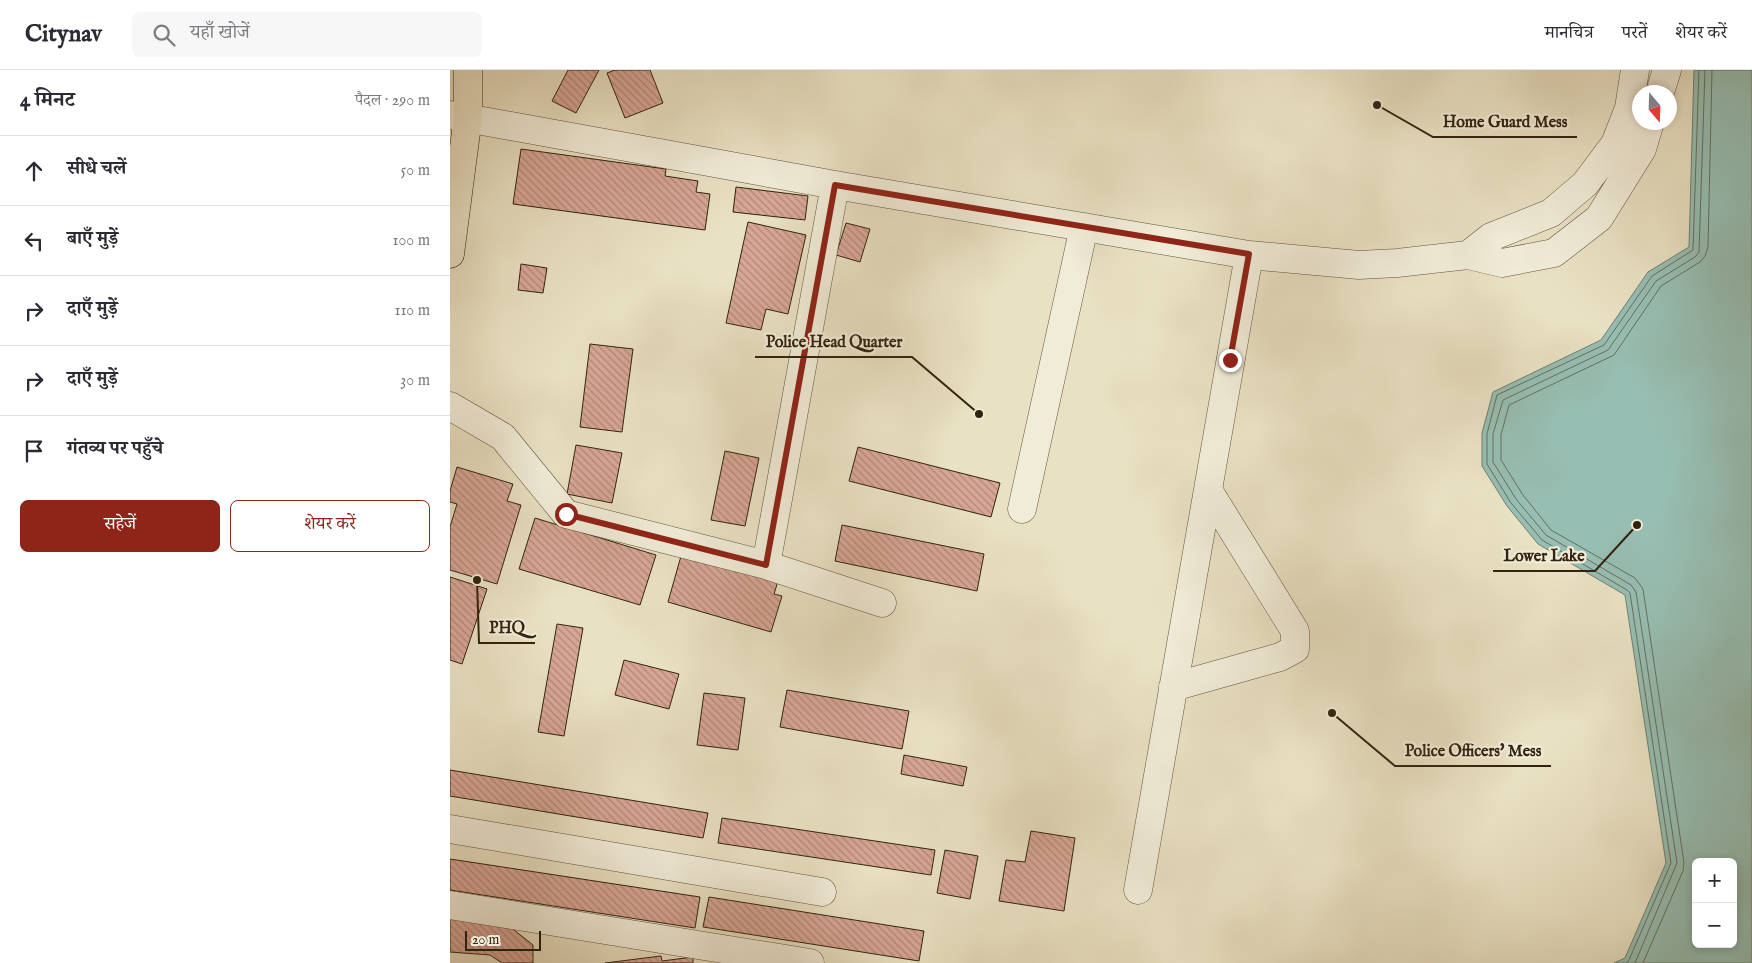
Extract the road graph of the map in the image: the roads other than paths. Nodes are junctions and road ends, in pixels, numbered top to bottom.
1 (468, 70) edge
2 (1635, 70) edge
3 (1667, 70) edge
4 (1662, 85) edge
5 (459, 116) edge
6 (1648, 130) edge
7 (835, 185) junction
8 (1084, 227) junction
9 (450, 254) edge
10 (1249, 254) junction
11 (1468, 255) junction
12 (450, 406) edge
13 (1208, 490) junction
14 (1022, 509) dead end
15 (766, 565) junction
16 (882, 603) dead end
17 (1173, 687) junction
18 (450, 829) edge
19 (1138, 890) dead end
20 (822, 892) dead end
21 (450, 905) edge
22 (810, 963) edge

1 - 5 main road
2 - 11 street
3 - 4 street
5 - 7 street
5 - 9 main road
6 - 11 street
7 - 8 street
7 - 15 street
8 - 10 street
8 - 14 street
10 - 11 street
10 - 13 street
12 - 15 street
13 - 17 street
13 - 17 street
15 - 16 street
17 - 19 street
18 - 20 street
21 - 22 street

